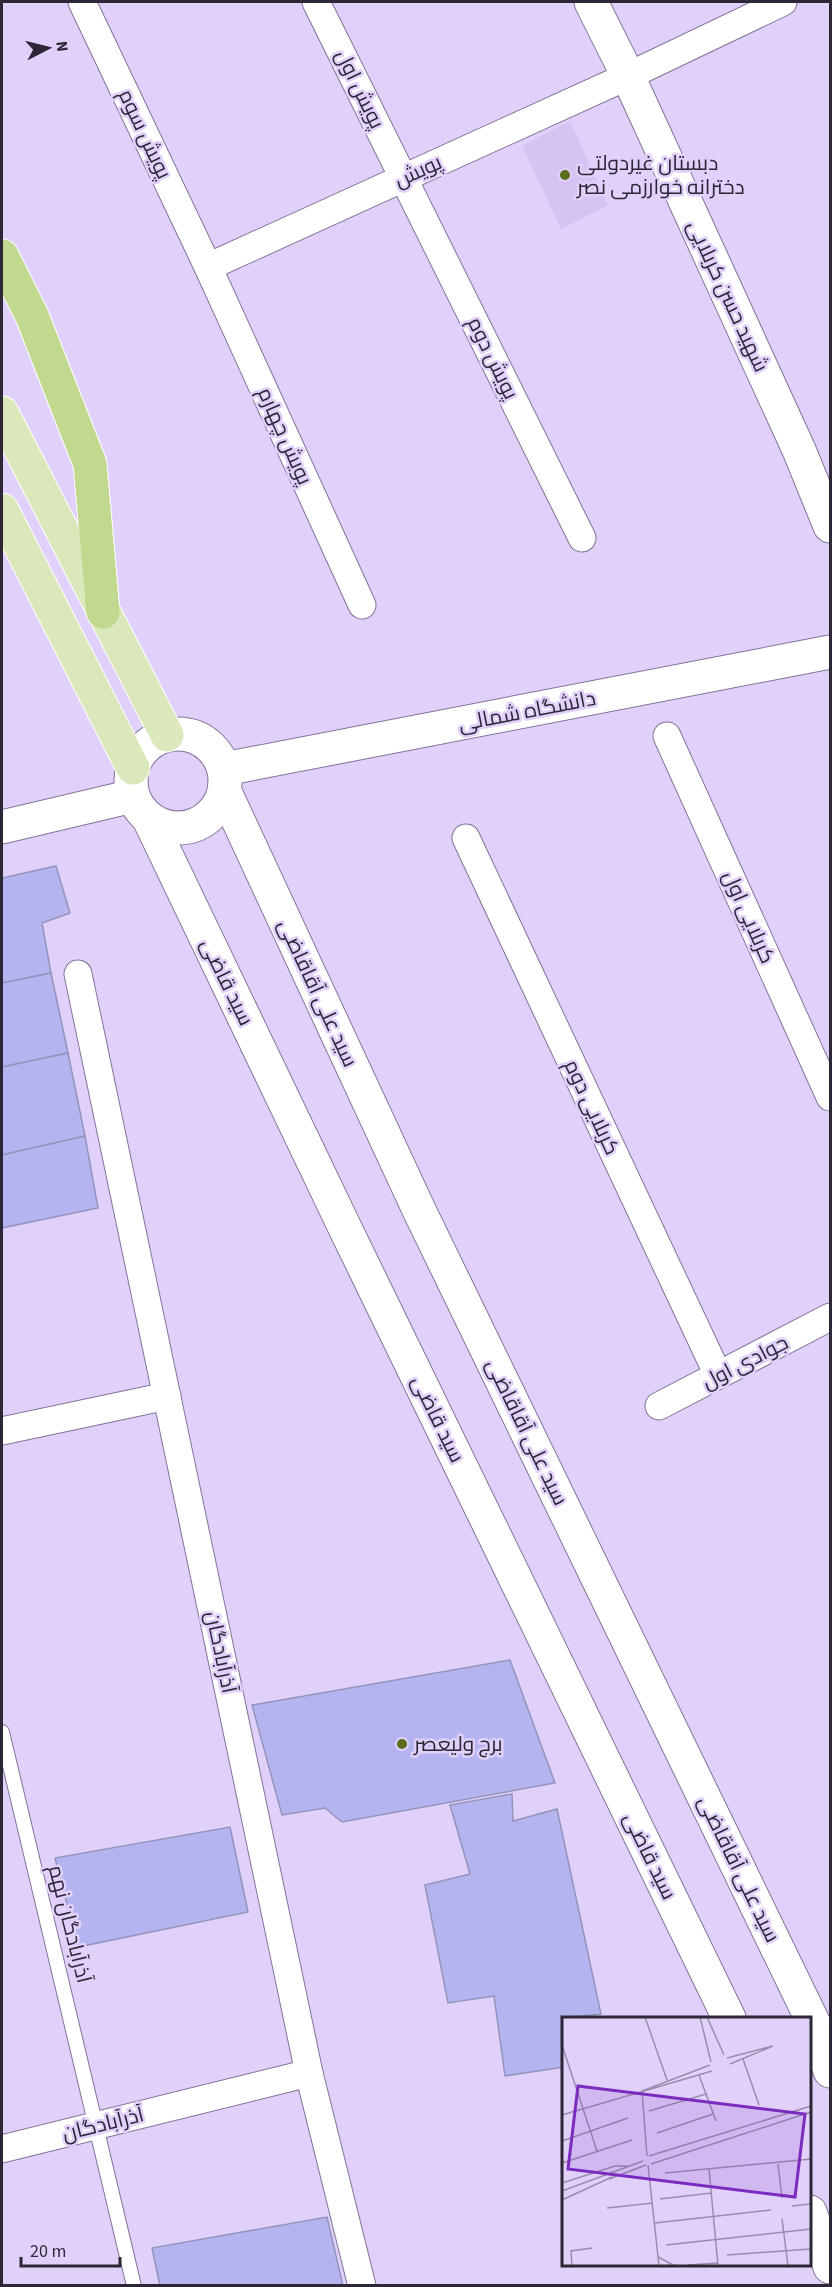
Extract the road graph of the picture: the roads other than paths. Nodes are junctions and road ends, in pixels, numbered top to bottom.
1 (82, 2) edge
2 (316, 2) edge
3 (591, 2) edge
4 (783, 2) edge
5 (628, 76) junction
6 (403, 177) junction
7 (2, 256) edge
8 (208, 267) junction
9 (2, 413) edge
10 (2, 510) edge
11 (831, 526) edge
12 (582, 538) dead end
13 (362, 605) dead end
14 (104, 612) junction
15 (831, 652) edge
16 (167, 735) junction
17 (668, 736) dead end
18 (225, 780) junction
19 (138, 794) junction
20 (2, 827) edge
21 (466, 838) dead end
22 (78, 974) dead end
23 (831, 1097) edge
24 (831, 1317) edge
25 (718, 1376) junction
26 (167, 1396) junction
27 (659, 1407) dead end
28 (2, 1431) edge
29 (2, 1732) edge
30 (728, 2017) edge
31 (811, 2017) edge
32 (811, 2018) edge
33 (831, 2071) edge
34 (309, 2073) junction
35 (97, 2125) junction
36 (2, 2149) edge
37 (811, 2215) edge
38 (831, 2267) edge
39 (134, 2286) edge
40 (362, 2286) edge

1 - 8 street, پویش سوم
2 - 6 street, پویش اول
3 - 5 street, شهید حسن کربلایی
4 - 5 street, پویش
5 - 6 street, پویش
5 - 11 street, شهید حسن کربلایی
6 - 8 street, پویش
6 - 12 street, پویش دوم
7 - 14 highway
8 - 13 street, پویش چهارم
9 - 14 main road
10 - 19 main road
14 - 16 main road
15 - 18 street, دانشگاه شمالی
16 - 18 street
16 - 19 street
17 - 23 street, کربلایی اول
18 - 19 street
18 - 31 street, سید علی آقاقاضی
19 - 20 street
19 - 30 street, سید قاضی
21 - 25 street, کربلایی دوم
22 - 26 street, آذرآبادگان
24 - 25 street, جوادی اول
25 - 27 street, جوادی اول
26 - 28 street
26 - 34 street, آذرآبادگان
29 - 35 lane, آذرآبادگان نهم
32 - 33 street, سید علی آقاقاضی
34 - 35 street, آذرآبادگان
34 - 40 street, آذرآبادگان
35 - 36 street, آذرآبادگان
35 - 39 lane, آذرآبادگان نهم
37 - 38 street

